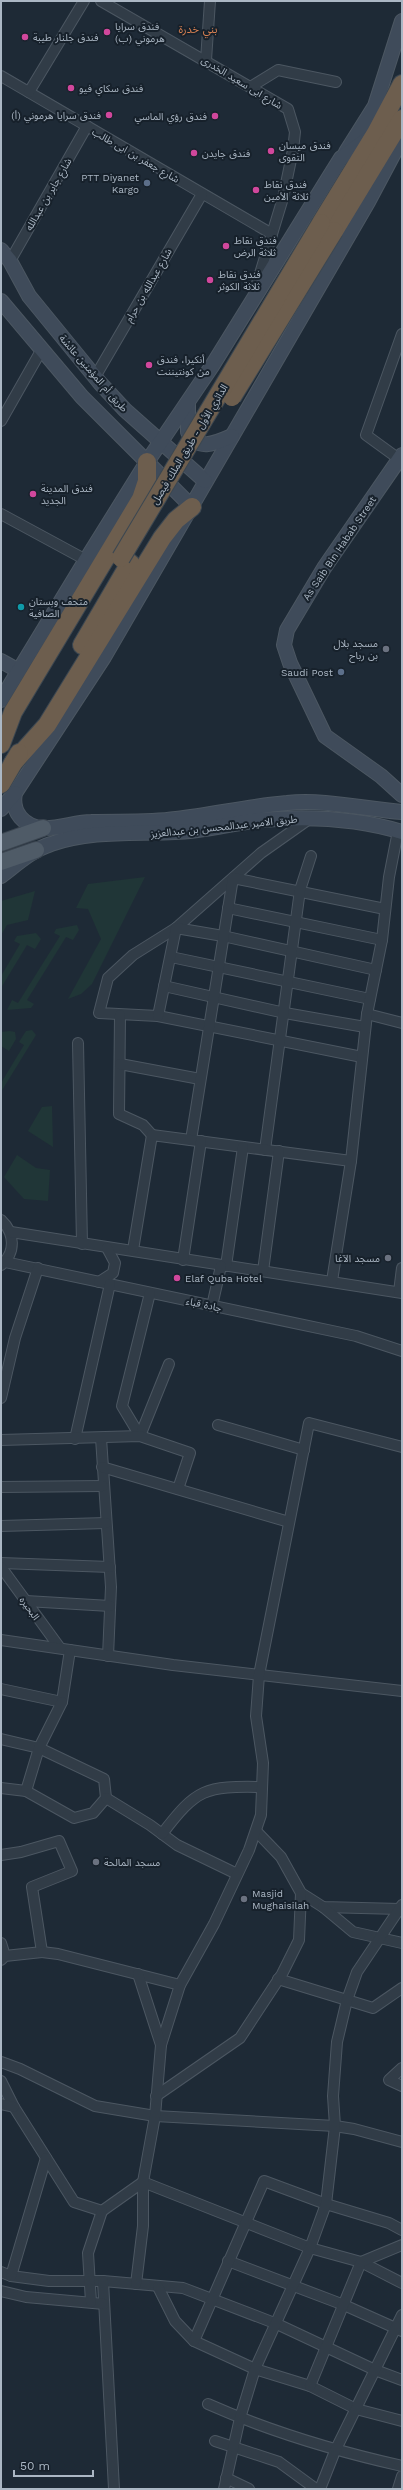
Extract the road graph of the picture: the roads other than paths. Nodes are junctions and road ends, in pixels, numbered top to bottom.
1 (84, 1) edge
2 (101, 1) edge
3 (210, 1) edge
4 (402, 21) edge
5 (206, 60) junction
6 (1, 76) edge
7 (336, 82) dead end
8 (402, 84) edge
9 (252, 86) junction
10 (29, 92) junction
11 (402, 119) edge
12 (87, 126) junction
13 (376, 133) junction
14 (402, 138) edge
15 (341, 158) junction
16 (202, 194) junction
17 (328, 227) junction
18 (272, 234) junction
19 (1, 250) edge
20 (10, 261) junction
21 (1, 301) edge
22 (250, 307) junction
23 (402, 334) edge
24 (42, 349) junction
25 (95, 377) junction
26 (188, 405) junction
27 (1, 421) edge
28 (232, 436) junction
29 (162, 442) junction
30 (401, 457) edge
31 (147, 462) junction
32 (205, 481) junction
33 (192, 507) junction
34 (1, 514) edge
35 (94, 561) junction
36 (1, 661) edge
37 (19, 671) junction
38 (2, 697) edge
39 (1, 744) edge
40 (7, 759) edge
41 (8, 788) edge
42 (402, 795) edge
43 (1, 809) edge
44 (402, 812) edge
45 (312, 817) junction
46 (43, 828) junction
47 (400, 832) edge
48 (1, 843) edge
49 (36, 850) junction
50 (310, 856) dead end
51 (1, 862) edge
52 (1, 876) edge
53 (233, 878) junction
54 (300, 890) junction
55 (228, 908) junction
56 (385, 909) junction
57 (296, 923) junction
58 (176, 928) junction
59 (223, 936) junction
60 (382, 940) junction
61 (293, 952) junction
62 (171, 956) junction
63 (218, 966) junction
64 (376, 970) junction
65 (289, 982) junction
66 (164, 986) junction
67 (214, 997) junction
68 (370, 999) junction
69 (285, 1013) junction
70 (367, 1014) junction
71 (120, 1015) junction
72 (158, 1016) junction
73 (402, 1023) edge
74 (209, 1027) junction
75 (365, 1027) junction
76 (282, 1041) junction
77 (78, 1043) dead end
78 (362, 1057) junction
79 (120, 1064) junction
80 (200, 1079) junction
81 (152, 1135) junction
82 (196, 1140) junction
83 (243, 1146) junction
84 (265, 1150) junction
85 (279, 1151) junction
86 (351, 1161) junction
87 (1, 1220) edge
88 (11, 1232) junction
89 (82, 1244) junction
90 (107, 1248) junction
91 (133, 1250) junction
92 (183, 1260) junction
93 (2, 1265) edge
94 (224, 1266) junction
95 (38, 1268) junction
96 (402, 1268) edge
97 (263, 1271) junction
98 (332, 1281) junction
99 (99, 1282) junction
100 (110, 1284) junction
101 (401, 1292) edge
102 (150, 1293) junction
103 (212, 1306) junction
104 (402, 1351) edge
105 (169, 1364) dead end
106 (1, 1398) edge
107 (218, 1425) dead end
108 (140, 1436) junction
109 (75, 1438) junction
110 (101, 1438) junction
111 (1, 1440) edge
112 (402, 1447) edge
113 (304, 1450) junction
114 (102, 1467) junction
115 (103, 1486) junction
116 (1, 1487) edge
117 (178, 1489) junction
118 (289, 1522) junction
119 (106, 1523) junction
120 (1, 1526) edge
121 (1, 1563) edge
122 (1, 1567) edge
123 (110, 1567) junction
124 (26, 1601) junction
125 (110, 1606) junction
126 (1, 1640) edge
127 (60, 1648) junction
128 (70, 1650) junction
129 (108, 1656) junction
130 (259, 1675) junction
131 (1, 1689) edge
132 (402, 1691) edge
133 (62, 1702) junction
134 (1, 1739) edge
135 (39, 1748) junction
136 (262, 1787) junction
137 (1, 1788) edge
138 (26, 1791) junction
139 (106, 1798) junction
140 (256, 1831) junction
141 (162, 1834) junction
142 (1, 1855) edge
143 (237, 1874) junction
144 (301, 1893) junction
145 (323, 1907) junction
146 (401, 1907) edge
147 (382, 1937) junction
148 (1, 1943) edge
149 (402, 1943) edge
150 (42, 1952) junction
151 (3, 1958) edge
152 (138, 1974) junction
153 (278, 1979) junction
154 (180, 1985) junction
155 (402, 1988) edge
156 (347, 2000) junction
157 (160, 2045) junction
158 (1, 2062) edge
159 (402, 2068) edge
160 (1, 2081) edge
161 (402, 2086) edge
162 (156, 2096) junction
163 (1, 2104) edge
164 (14, 2107) junction
165 (155, 2116) junction
166 (335, 2126) junction
167 (402, 2142) edge
168 (46, 2158) junction
169 (142, 2182) junction
170 (326, 2204) junction
171 (102, 2211) junction
172 (246, 2223) junction
173 (402, 2230) edge
174 (402, 2245) edge
175 (310, 2248) junction
176 (228, 2261) junction
177 (361, 2262) junction
178 (1, 2272) edge
179 (11, 2276) junction
180 (88, 2281) junction
181 (103, 2281) junction
182 (402, 2283) edge
183 (136, 2284) junction
184 (294, 2286) junction
185 (158, 2287) junction
186 (1, 2291) edge
187 (212, 2298) junction
188 (91, 2302) junction
189 (104, 2304) junction
190 (344, 2305) junction
191 (402, 2315) edge
192 (277, 2324) junction
193 (399, 2329) edge
194 (194, 2341) junction
195 (326, 2347) junction
196 (255, 2369) junction
197 (375, 2370) junction
198 (402, 2380) edge
199 (310, 2386) junction
200 (208, 2404) dead end
201 (356, 2409) junction
202 (240, 2418) junction
203 (402, 2421) edge
204 (215, 2441) dead end
205 (233, 2448) junction
206 (335, 2451) junction
207 (402, 2466) edge
208 (402, 2476) edge
209 (226, 2478) junction
210 (114, 2489) edge
211 (224, 2489) edge
212 (249, 2489) edge
213 (316, 2489) edge
214 (320, 2489) edge
215 (398, 2489) edge

1 - 10 street
2 - 5 street, شارع ابى سعيد الخدرى
3 - 5 street
4 - 15 main road
5 - 9 street, شارع ابى سعيد الخدرى
6 - 10 street, شارع جعفر بن ابى طالب
7 - 9 street
8 - 13 highway, الدائري الأول - طريق الملك فيصل
9 - 18 street, شارع ابى سعيد الخدرى
10 - 12 street, شارع جعفر بن ابى طالب
11 - 17 highway
12 - 16 street, شارع جعفر بن ابى طالب
12 - 20 street, شارع جابر بن عبدالله
13 - 15 main road
13 - 17 highway, الدائري الأول - طريق الملك فيصل
14 - 28 main road
15 - 22 main road
16 - 18 street, شارع جعفر بن ابى طالب
16 - 25 street, شارع عبدالله بن حرام
17 - 40 highway, الدائري الأول - طريق الملك فيصل, bridge
18 - 22 street, شارع ابى سعيد الخدرى
19 - 20 main road, طريق أم المؤمنين عائشة
20 - 25 main road, طريق أم المؤمنين عائشة
21 - 24 main road
22 - 26 main road
23 - 30 street
24 - 27 street
24 - 31 main road
25 - 29 main road, طريق أم المؤمنين عائشة
26 - 28 main road
26 - 29 main road
28 - 32 main road
29 - 31 main road
29 - 32 main road, طريق أم المؤمنين عائشة
30 - 42 main road, As Saib Bin Habab Street
31 - 33 main road
31 - 35 highway
32 - 33 main road
33 - 40 highway
33 - 41 main road
34 - 35 street
35 - 37 main road
35 - 39 highway
36 - 37 main road
37 - 38 main road
40 - 41 highway, الدائري الأول - طريق الملك فيصل
41 - 43 main road
41 - 46 main road
44 - 46 main road, طريق الامير عبدالمحسن بن عبدالعزيز
45 - 47 main road, طريق الامير عبدالمحسن بن عبدالعزيز
45 - 49 main road, طريق الامير عبدالمحسن بن عبدالعزيز
45 - 53 street
46 - 48 main road, طريق الامير عبدالمحسن بن عبدالعزيز
47 - 56 street
49 - 51 main road, طريق الامير عبدالمحسن بن عبدالعزيز
49 - 52 main road
50 - 54 street
53 - 54 street
53 - 55 street
53 - 58 street
54 - 56 street
54 - 57 street
55 - 57 street
55 - 59 street
56 - 60 street
57 - 60 street
57 - 61 street
58 - 59 street
58 - 62 street
58 - 71 street
59 - 61 street
59 - 63 street
60 - 64 street
61 - 64 street
61 - 65 street
62 - 63 street
62 - 66 street
63 - 65 street
63 - 67 street
64 - 68 street
65 - 68 street
65 - 69 street
66 - 67 street
66 - 72 street
67 - 69 street
67 - 74 street
68 - 70 street
69 - 75 street
69 - 76 street
70 - 73 street
70 - 75 street
71 - 72 street
71 - 79 street
72 - 74 street
74 - 76 street
74 - 80 street
75 - 78 street
76 - 78 street
76 - 84 street
77 - 89 street
78 - 86 street
79 - 80 street
79 - 81 street
80 - 82 street
81 - 82 street
81 - 91 street
82 - 83 street
82 - 92 street
83 - 84 street
83 - 94 street
84 - 85 street
85 - 86 street
85 - 97 street
86 - 98 street
87 - 88 street
88 - 89 street
88 - 93 street
89 - 90 street
90 - 91 street
90 - 99 street
91 - 92 street
92 - 94 street
93 - 95 street, جادة قباء
94 - 97 street
94 - 103 street
95 - 99 street, جادة قباء
95 - 106 street
96 - 101 street
97 - 98 street
98 - 101 street
99 - 100 street, جادة قباء
100 - 102 street, جادة قباء
100 - 109 street
102 - 103 street, جادة قباء
102 - 108 street
103 - 104 street, جادة قباء
105 - 108 street
107 - 113 street
108 - 110 street
108 - 117 street
109 - 110 street
109 - 111 street
110 - 114 street
112 - 113 street
113 - 118 street
114 - 115 street
114 - 117 street
115 - 116 street
115 - 119 street
117 - 118 street
118 - 130 street
119 - 120 street
119 - 123 street
121 - 123 street
122 - 124 street, البحيره
123 - 125 street
124 - 125 street
124 - 127 street, البحيره
125 - 129 street
126 - 127 street
127 - 128 street
128 - 129 street
128 - 133 street
129 - 130 street
130 - 132 street
130 - 136 street
131 - 133 street
133 - 135 street
134 - 135 street
135 - 138 street
135 - 139 street
136 - 140 street
136 - 141 street
137 - 138 street
138 - 139 street
139 - 141 street
140 - 143 street
140 - 144 street
141 - 143 street
142 - 150 street
143 - 154 street
144 - 145 street
144 - 153 street
145 - 146 street
145 - 147 street
146 - 147 street
147 - 149 street
147 - 156 street
148 - 151 street
150 - 151 street
150 - 152 street
152 - 154 street
152 - 157 street
153 - 156 street
153 - 162 street
154 - 157 street
155 - 156 street
156 - 166 street
157 - 162 street
158 - 165 street
159 - 161 street
160 - 164 street
162 - 165 street
163 - 164 street
164 - 168 street
165 - 166 street
165 - 169 street
166 - 167 street
166 - 170 street
168 - 171 street
168 - 179 street
169 - 171 street
169 - 172 street
169 - 183 street
170 - 172 street
170 - 173 street
170 - 175 street
171 - 180 street
172 - 175 street
172 - 176 street
174 - 177 street
175 - 177 street
175 - 184 street
176 - 184 street
176 - 187 street
177 - 182 street
177 - 190 street
178 - 179 street
179 - 180 street
180 - 181 street
180 - 188 street
181 - 183 street
181 - 189 street
183 - 185 street
184 - 190 street
184 - 192 street
185 - 187 street
185 - 194 street
186 - 188 street
187 - 192 street
187 - 194 street
188 - 189 street
189 - 210 street
190 - 193 street
190 - 195 street
191 - 193 street
192 - 195 street
192 - 196 street
193 - 197 street
194 - 196 street
195 - 197 street
195 - 199 street
196 - 199 street
196 - 202 street
197 - 198 street
197 - 201 street
199 - 201 street
200 - 202 street
201 - 203 street
201 - 206 street
202 - 205 street
202 - 206 street
204 - 205 street
205 - 209 street
205 - 213 street
206 - 207 street
206 - 214 street
208 - 215 street
209 - 211 street
209 - 212 street

